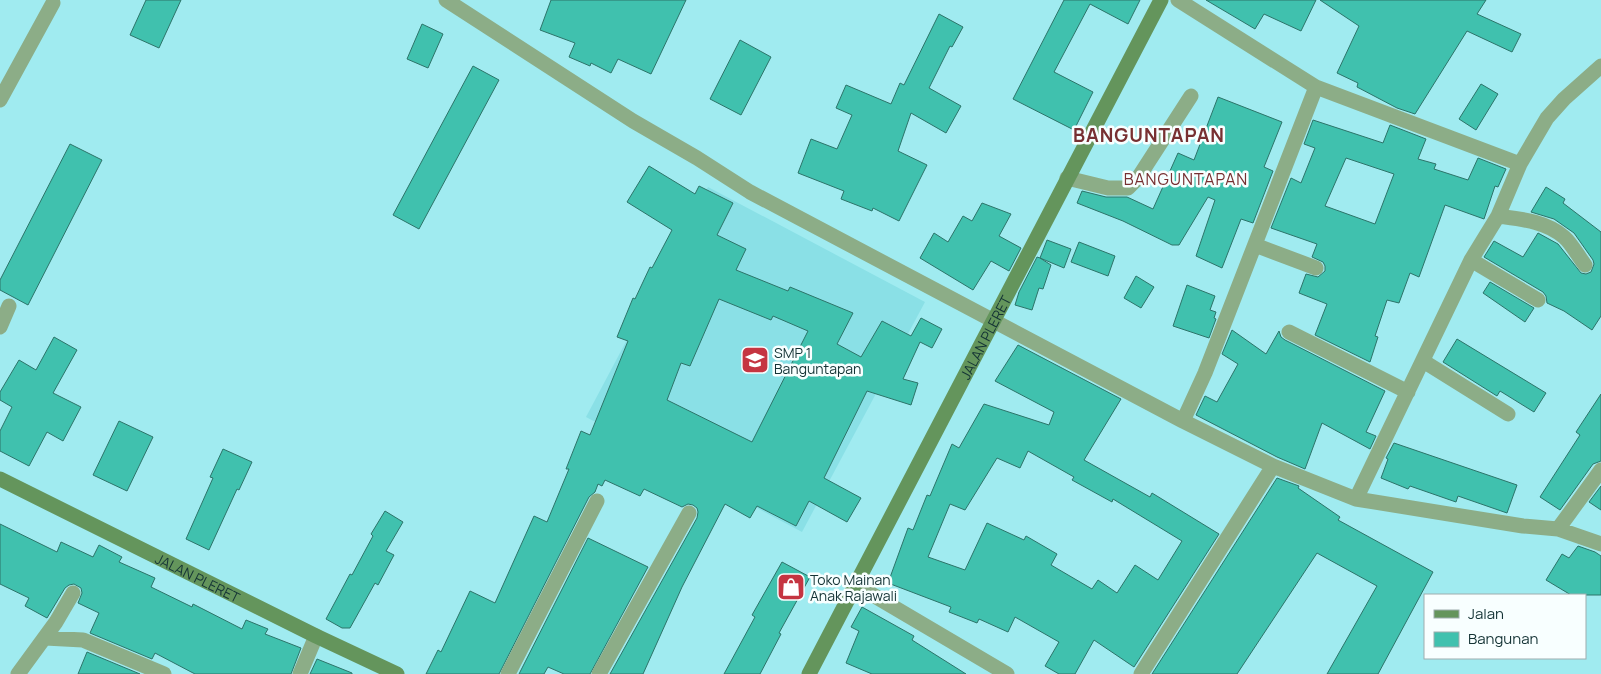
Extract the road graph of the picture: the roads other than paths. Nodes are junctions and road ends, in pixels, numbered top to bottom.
1 (446, 0) edge
2 (1161, 0) edge
3 (1178, 0) edge
4 (53, 2) dead end
5 (1601, 66) edge
6 (1316, 87) junction
7 (1191, 96) dead end
8 (0, 100) edge
9 (1520, 164) junction
10 (1067, 178) junction
11 (1498, 216) junction
12 (1255, 245) junction
13 (1472, 260) junction
14 (1585, 265) dead end
15 (1316, 268) dead end
16 (1538, 300) dead end
17 (9, 306) dead end
18 (993, 320) junction
19 (0, 326) edge
20 (1289, 332) dead end
21 (1423, 361) junction
22 (1408, 392) junction
23 (1508, 414) dead end
24 (1183, 421) junction
25 (1273, 466) junction
26 (1601, 470) edge
27 (0, 479) edge
28 (1356, 499) junction
29 (597, 501) dead end
30 (689, 513) dead end
31 (1558, 529) junction
32 (1601, 544) edge
33 (856, 585) junction
34 (73, 593) dead end
35 (316, 636) junction
36 (46, 638) junction
37 (18, 674) edge
38 (164, 674) edge
39 (300, 674) edge
40 (397, 674) edge
41 (508, 674) edge
42 (599, 674) edge
43 (810, 674) edge
44 (1007, 674) edge
45 (1140, 674) edge

1 - 18 street
2 - 10 main road, JALAN PLERET
3 - 6 street
4 - 8 street
5 - 9 street
6 - 9 street
6 - 12 street
7 - 10 street
9 - 11 street
10 - 18 main road, JALAN PLERET
11 - 13 street
11 - 14 street
12 - 15 street
12 - 24 street
13 - 16 street
13 - 21 street
17 - 19 street
18 - 24 street
18 - 33 main road, JALAN PLERET
20 - 22 street
21 - 22 street
21 - 23 street
22 - 28 street
24 - 25 street
25 - 28 street
25 - 45 street
26 - 31 street
27 - 35 main road, JALAN PLERET
28 - 31 street
29 - 41 street
30 - 42 street
31 - 32 street
33 - 43 main road, JALAN PLERET
33 - 44 street
34 - 36 street
35 - 39 street
35 - 40 main road, JALAN PLERET
36 - 37 street
36 - 38 street

